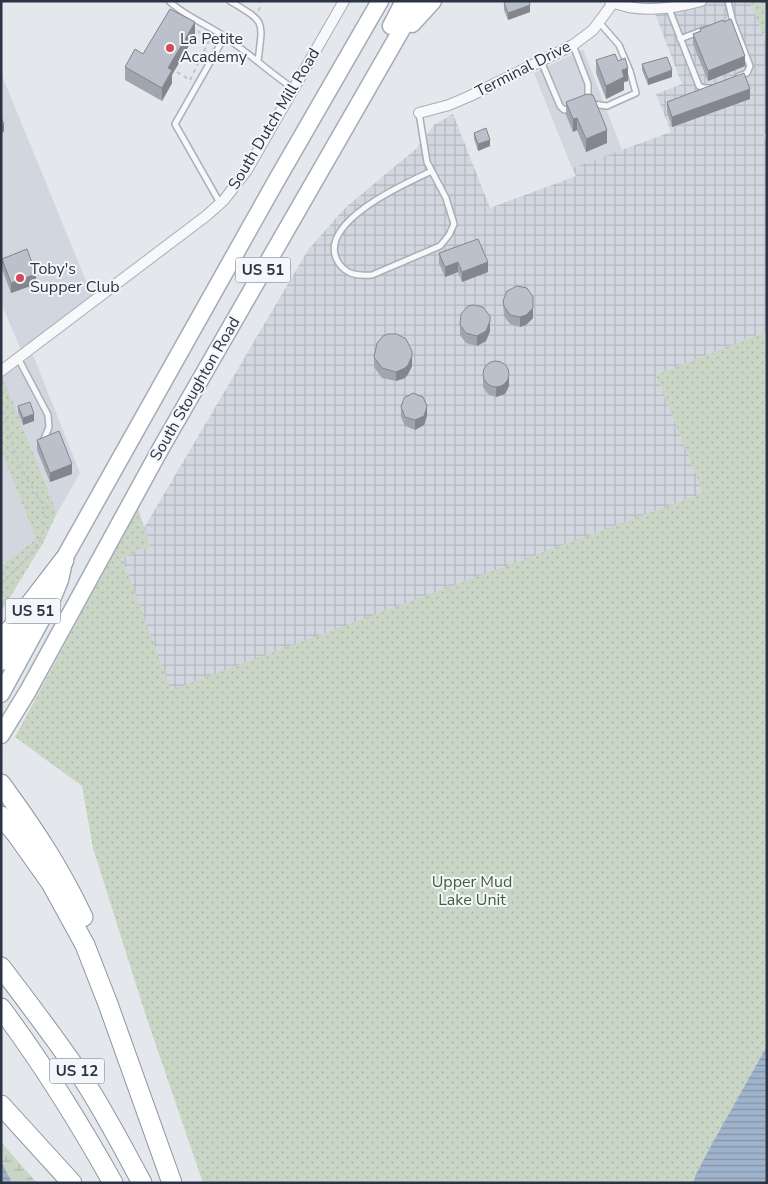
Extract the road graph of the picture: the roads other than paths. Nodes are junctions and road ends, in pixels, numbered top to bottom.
1 (169, 1) edge
2 (230, 1) edge
3 (344, 1) edge
4 (380, 1) edge
5 (404, 1) edge
6 (418, 1) edge
7 (433, 1) edge
8 (701, 1) edge
9 (728, 1) edge
10 (612, 2) edge
11 (669, 9) junction
12 (732, 18) junction
13 (599, 22) junction
14 (724, 22) edge
15 (715, 25) edge
16 (225, 36) junction
17 (680, 39) junction
18 (393, 44) junction
19 (573, 45) junction
20 (384, 59) junction
21 (258, 60) junction
22 (541, 61) junction
23 (732, 79) edge
24 (717, 85) edge
25 (294, 89) junction
26 (587, 102) junction
27 (419, 113) joint
28 (432, 171) junction
29 (220, 204) junction
30 (18, 358) junction
31 (1, 371) edge
32 (44, 439) edge
33 (64, 560) junction
34 (1, 642) edge
35 (1, 662) edge
36 (1, 694) edge
37 (1, 735) edge
38 (1, 784) edge
39 (1, 816) edge
40 (1, 967) edge
41 (108, 1004) junction
42 (1, 1008) edge
43 (1, 1105) edge
44 (72, 1183) edge
45 (113, 1183) edge
46 (142, 1183) edge
47 (172, 1183) edge

1 - 16 lane
2 - 21 lane
3 - 25 street, South Dutch Mill Road
4 - 33 main road, South Stoughton Road / US 51
5 - 20 main road
6 - 18 main road, US 51
7 - 18 main road
8 - 11 street, Terminal Drive
9 - 12 lane
10 - 11 street, Terminal Drive
10 - 13 street, Terminal Drive
11 - 17 lane
12 - 14 lane
12 - 23 lane
13 - 19 street, Terminal Drive
13 - 26 lane
15 - 17 lane
16 - 21 lane
16 - 29 lane
17 - 24 lane
18 - 20 main road, South Stoughton Road / US 51
19 - 22 street, Terminal Drive
19 - 26 lane
20 - 37 main road, South Stoughton Road / US 51
21 - 25 lane
22 - 26 lane
22 - 27 street, Terminal Drive
25 - 29 street, South Dutch Mill Road
27 - 28 lane
28 - 28 lane
29 - 30 street, South Dutch Mill Road
30 - 31 street, South Dutch Mill Road
30 - 32 lane
33 - 34 highway
33 - 35 main road, South Stoughton Road / US 51
33 - 36 main road
38 - 41 highway
39 - 41 highway
40 - 46 highway, US 12
41 - 47 highway
42 - 45 highway, US 12
43 - 44 highway

